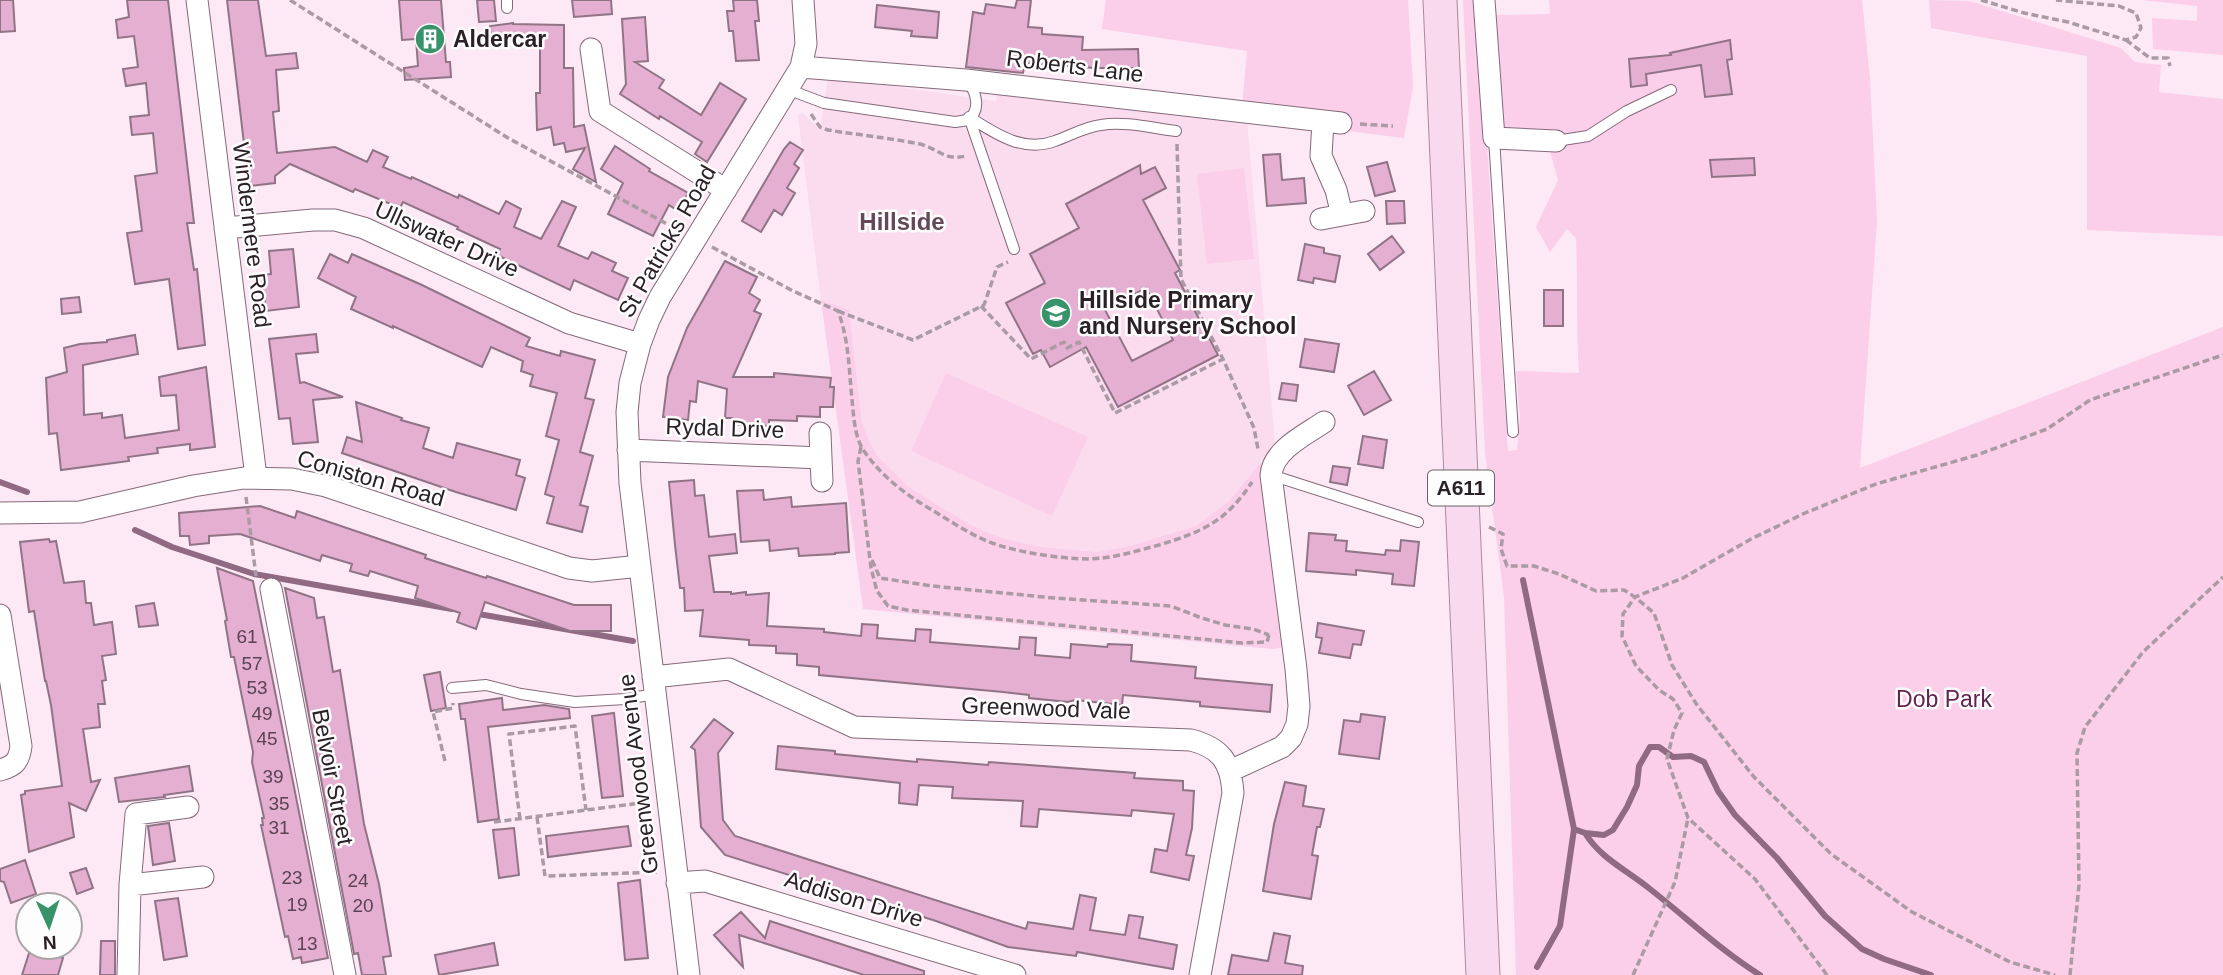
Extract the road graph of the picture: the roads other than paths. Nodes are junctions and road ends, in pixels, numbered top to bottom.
1 (197, 0) edge
2 (803, 0) edge
3 (1440, 0) edge
4 (1484, 0) edge
5 (591, 48) dead end
6 (801, 66) junction
7 (966, 80) junction
8 (1671, 90) dead end
9 (791, 91) junction
10 (969, 117) junction
11 (1176, 131) road end
12 (1494, 138) junction
13 (1556, 141) joint
14 (726, 190) junction
15 (1364, 211) dead end
16 (1342, 215) junction
17 (1321, 219) dead end
18 (225, 228) junction
19 (1014, 249) road end
20 (640, 344) junction
21 (1324, 422) dead end
22 (1513, 432) dead end
23 (820, 433) dead end
24 (628, 450) junction
25 (821, 458) junction
26 (1270, 466) junction
27 (250, 477) junction
28 (822, 481) dead end
29 (0, 513) edge
30 (1418, 522) dead end
31 (640, 566) junction
32 (263, 582) road end
33 (0, 615) edge
34 (3, 653) edge
35 (654, 685) junction
36 (452, 688) road end
37 (0, 769) edge
38 (1230, 771) junction
39 (188, 807) dead end
40 (203, 877) dead end
41 (677, 877) junction
42 (130, 886) junction
43 (128, 975) edge
44 (345, 975) edge
45 (689, 975) edge
46 (1015, 975) edge
47 (1200, 975) edge
48 (1483, 975) edge

1 - 18 street, Windermere Road
2 - 6 street, St Patricks Road
3 - 48 main road, A611
4 - 12 street
5 - 14 street
6 - 7 street, Roberts Lane
6 - 9 street, St Patricks Road
7 - 10 lane
7 - 16 street, Roberts Lane
8 - 13 lane
9 - 10 lane
9 - 14 street, St Patricks Road
10 - 11 lane
10 - 19 lane
12 - 13 street
12 - 22 lane
14 - 20 street, St Patricks Road
15 - 16 street
16 - 17 street
18 - 20 street, Ullswater Drive
18 - 27 street, Windermere Road
20 - 24 street, St Patricks Road
21 - 26 street
23 - 25 street
24 - 25 street, Rydal Drive
24 - 31 street, St Patricks Road
25 - 28 street
26 - 30 lane
26 - 38 street
27 - 29 street, Coniston Road
27 - 31 street, Coniston Road
31 - 35 street, Greenwood Avenue
32 - 44 street, Belvoir Street
33 - 34 street
34 - 37 street
35 - 36 lane
35 - 38 street, Greenwood Vale
35 - 41 street, Greenwood Avenue
38 - 47 street
39 - 42 street
40 - 42 street
41 - 45 street, Greenwood Avenue
41 - 46 street, Addison Drive
42 - 43 street

